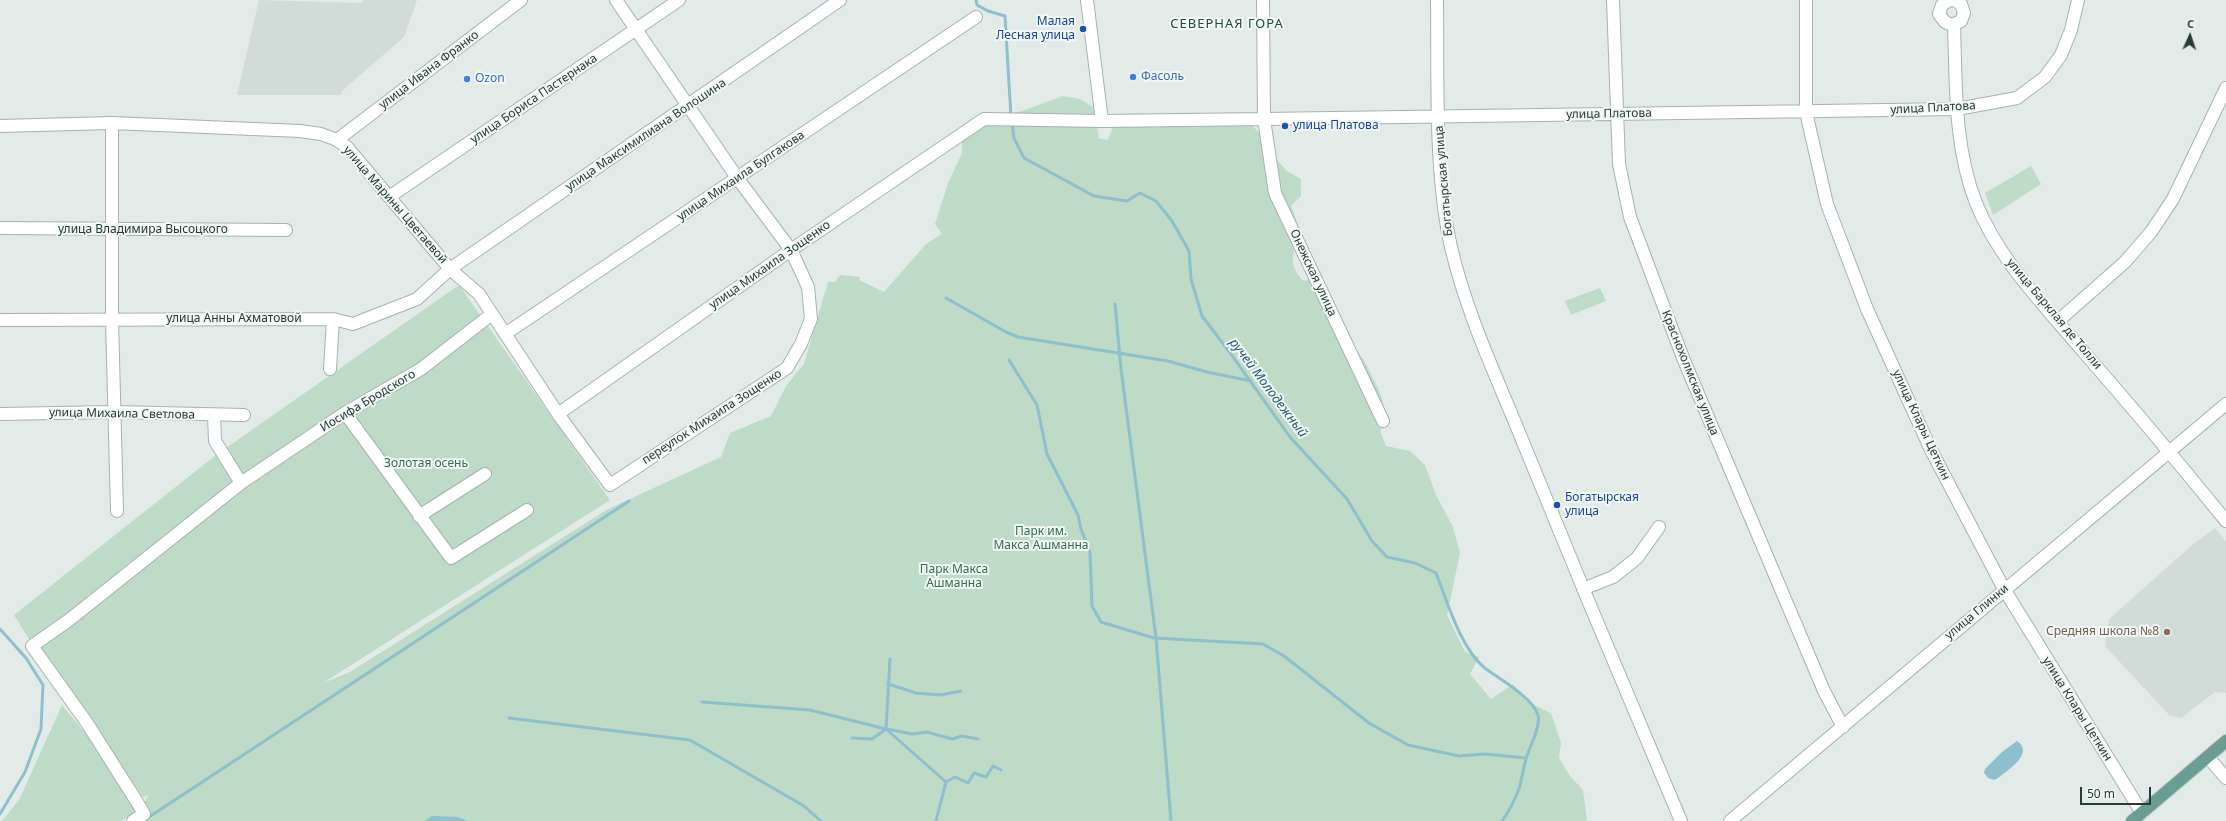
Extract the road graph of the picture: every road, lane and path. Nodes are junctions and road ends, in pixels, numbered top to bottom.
1 (521, 0) edge
2 (616, 0) edge
3 (679, 0) edge
4 (840, 0) edge
5 (1087, 0) edge
6 (1263, 0) edge
7 (1437, 0) edge
8 (1613, 0) edge
9 (1806, 0) edge
10 (1950, 0) edge
11 (1954, 0) edge
12 (2078, 0) edge
13 (976, 17) dead end
14 (1954, 24) junction
15 (636, 30) junction
16 (2226, 88) edge
17 (688, 106) junction
18 (1957, 109) junction
19 (1806, 112) junction
20 (1617, 113) junction
21 (1439, 116) junction
22 (984, 118) joint
23 (1264, 119) junction
24 (1102, 121) junction
25 (112, 123) junction
26 (0, 126) edge
27 (337, 140) junction
28 (738, 178) junction
29 (389, 197) junction
30 (0, 228) edge
31 (112, 229) junction
32 (286, 230) dead end
33 (791, 250) junction
34 (450, 269) junction
35 (492, 314) junction
36 (333, 319) junction
37 (0, 320) edge
38 (112, 320) junction
39 (2058, 321) junction
40 (506, 334) junction
41 (330, 369) dead end
42 (2226, 404) edge
43 (114, 412) junction
44 (345, 413) junction
45 (0, 414) edge
46 (558, 414) junction
47 (214, 415) junction
48 (244, 415) dead end
49 (1383, 421) dead end
50 (2169, 451) junction
51 (485, 474) dead end
52 (241, 483) junction
53 (610, 484) joint
54 (527, 510) dead end
55 (116, 511) dead end
56 (419, 516) junction
57 (2226, 521) edge
58 (1659, 527) dead end
59 (1583, 589) junction
60 (2004, 589) junction
61 (1843, 727) junction
62 (2226, 741) edge
63 (2208, 757) junction
64 (2226, 778) edge
65 (2142, 813) junction
66 (133, 821) edge
67 (1681, 821) edge
68 (1730, 821) edge
69 (2132, 821) edge

1 - 27 street, улица Ивана Франко
2 - 15 street, переулок Михаила Зощенко
3 - 15 street, улица Бориса Пастернака
4 - 17 street, улица Максимилиана Волошина
5 - 24 street
6 - 23 street, Онежская улица
7 - 21 street, Богатырская улица
8 - 20 street, Краснохолмская улица
9 - 19 street, улица Клары Цеткин
10 - 14 street
11 - 14 street
12 - 18 street, улица Платова
13 - 28 street, улица Михаила Булгакова
14 - 18 street, улица Барклая де Толли
15 - 17 street, переулок Михаила Зощенко
15 - 29 street, улица Бориса Пастернака
16 - 39 street
17 - 28 street, переулок Михаила Зощенко
17 - 34 street, улица Максимилиана Волошина
18 - 19 street, улица Платова
18 - 39 street, улица Барклая де Толли
19 - 20 street, улица Платова
19 - 60 street, улица Клары Цеткин
20 - 21 street, улица Платова
20 - 61 street, Краснохолмская улица
21 - 23 street, улица Платова
21 - 59 street, Богатырская улица
22 - 24 street, улица Платова
22 - 33 street, улица Михаила Зощенко
23 - 24 street, улица Платова
23 - 49 street, Онежская улица
25 - 26 street, улица Марины Цветаевой
25 - 27 street, улица Марины Цветаевой
25 - 31 street
27 - 29 street, улица Марины Цветаевой
28 - 33 street, переулок Михаила Зощенко
28 - 40 street, улица Михаила Булгакова
29 - 34 street, улица Марины Цветаевой
30 - 31 street, улица Владимира Высоцкого
31 - 32 street, улица Владимира Высоцкого
31 - 38 street
33 - 46 street, улица Михаила Зощенко
33 - 53 street, переулок Михаила Зощенко
34 - 35 street, улица Марины Цветаевой
34 - 36 street, улица Анны Ахматовой
35 - 40 street, улица Марины Цветаевой
35 - 44 street, Иосифа Бродского
36 - 38 street, улица Анны Ахматовой
36 - 41 street
37 - 38 street, улица Анны Ахматовой
38 - 43 street
39 - 50 street, улица Барклая де Толли
40 - 46 street, улица Марины Цветаевой
42 - 50 street, улица Глинки
43 - 45 street, улица Михаила Светлова
43 - 47 street, улица Михаила Светлова
43 - 55 street
44 - 52 street, Иосифа Бродского
44 - 56 street
46 - 53 street, улица Марины Цветаевой
47 - 48 street, улица Михаила Светлова
47 - 52 street
50 - 57 street, улица Барклая де Толли
50 - 60 street, улица Глинки
51 - 56 street
52 - 66 street, Иосифа Бродского
54 - 56 street
58 - 59 street
59 - 67 street, Богатырская улица
60 - 61 street, улица Глинки
60 - 65 street, улица Клары Цеткин
61 - 68 street, улица Глинки
62 - 63 main road
63 - 64 street
63 - 65 main road
65 - 69 main road

